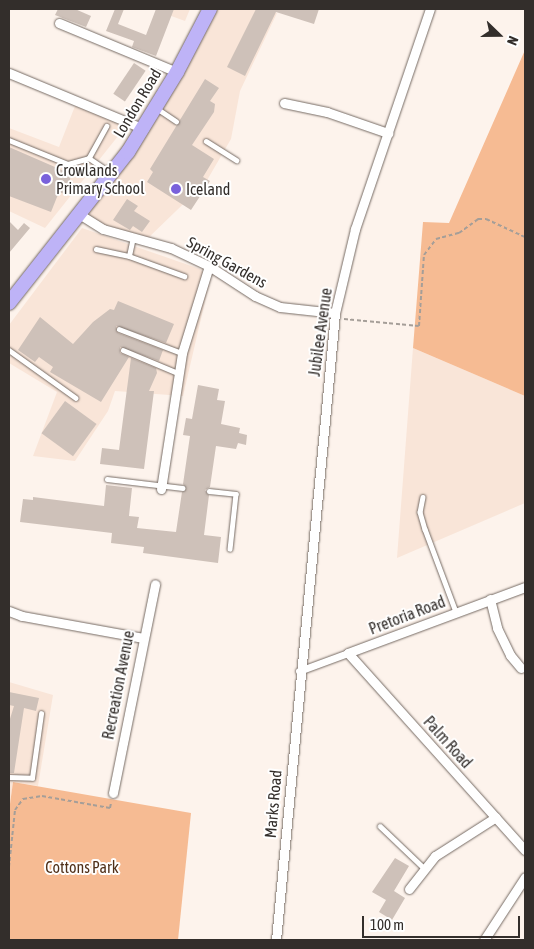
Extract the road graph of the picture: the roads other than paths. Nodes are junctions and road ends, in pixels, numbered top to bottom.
1 (210, 9) edge
2 (430, 9) edge
3 (59, 23) dead end
4 (177, 72) junction
5 (9, 73) edge
6 (284, 103) dead end
7 (156, 108) junction
8 (176, 121) dead end
9 (107, 126) dead end
10 (144, 129) junction
11 (388, 133) junction
12 (9, 140) edge
13 (206, 141) dead end
14 (89, 158) junction
15 (236, 160) dead end
16 (112, 173) junction
17 (80, 214) junction
18 (133, 237) junction
19 (96, 249) dead end
20 (129, 256) junction
21 (209, 266) junction
22 (184, 276) dead end
23 (9, 303) edge
24 (335, 316) junction
25 (119, 328) dead end
26 (9, 350) edge
27 (123, 350) dead end
28 (182, 353) junction
29 (178, 372) junction
30 (76, 398) dead end
31 (107, 479) dead end
32 (161, 487) junction
33 (182, 488) dead end
34 (210, 491) dead end
35 (423, 497) dead end
36 (230, 549) dead end
37 (155, 584) dead end
38 (525, 587) edge
39 (490, 599) junction
40 (9, 610) edge
41 (456, 612) junction
42 (143, 638) junction
43 (348, 653) junction
44 (521, 668) dead end
45 (299, 671) junction
46 (41, 714) dead end
47 (9, 777) edge
48 (113, 793) road end
49 (496, 817) junction
50 (380, 826) dead end
51 (525, 850) edge
52 (425, 869) junction
53 (525, 877) edge
54 (410, 889) dead end
55 (276, 940) edge
56 (484, 940) edge

1 - 4 main road, London Road
2 - 11 street, Jubilee Avenue
3 - 4 street
4 - 7 main road, London Road
5 - 10 street
6 - 11 street
7 - 8 lane
7 - 10 main road, London Road
9 - 14 lane
10 - 16 main road, London Road
11 - 24 street, Jubilee Avenue
12 - 14 lane
13 - 15 lane
14 - 16 lane
16 - 17 main road, London Road
17 - 18 street, Spring Gardens
17 - 23 main road, London Road
18 - 20 lane
18 - 21 street, Spring Gardens
19 - 20 lane
20 - 22 lane
21 - 24 street, Spring Gardens
21 - 28 street
24 - 45 street, Jubilee Avenue
25 - 28 lane
26 - 30 lane
27 - 29 lane
28 - 29 street
29 - 32 street
31 - 32 lane
32 - 33 lane
34 - 36 lane
35 - 41 lane
37 - 42 street, Recreation Avenue
38 - 39 street, Pretoria Road
39 - 41 street, Pretoria Road
39 - 44 street
40 - 42 street
41 - 43 street, Pretoria Road
42 - 48 street, Recreation Avenue
43 - 45 street, Pretoria Road
43 - 49 street, Palm Road
45 - 55 street, Marks Road
46 - 47 lane
49 - 51 street, Palm Road
49 - 52 street
50 - 52 lane
52 - 54 street
53 - 56 street

